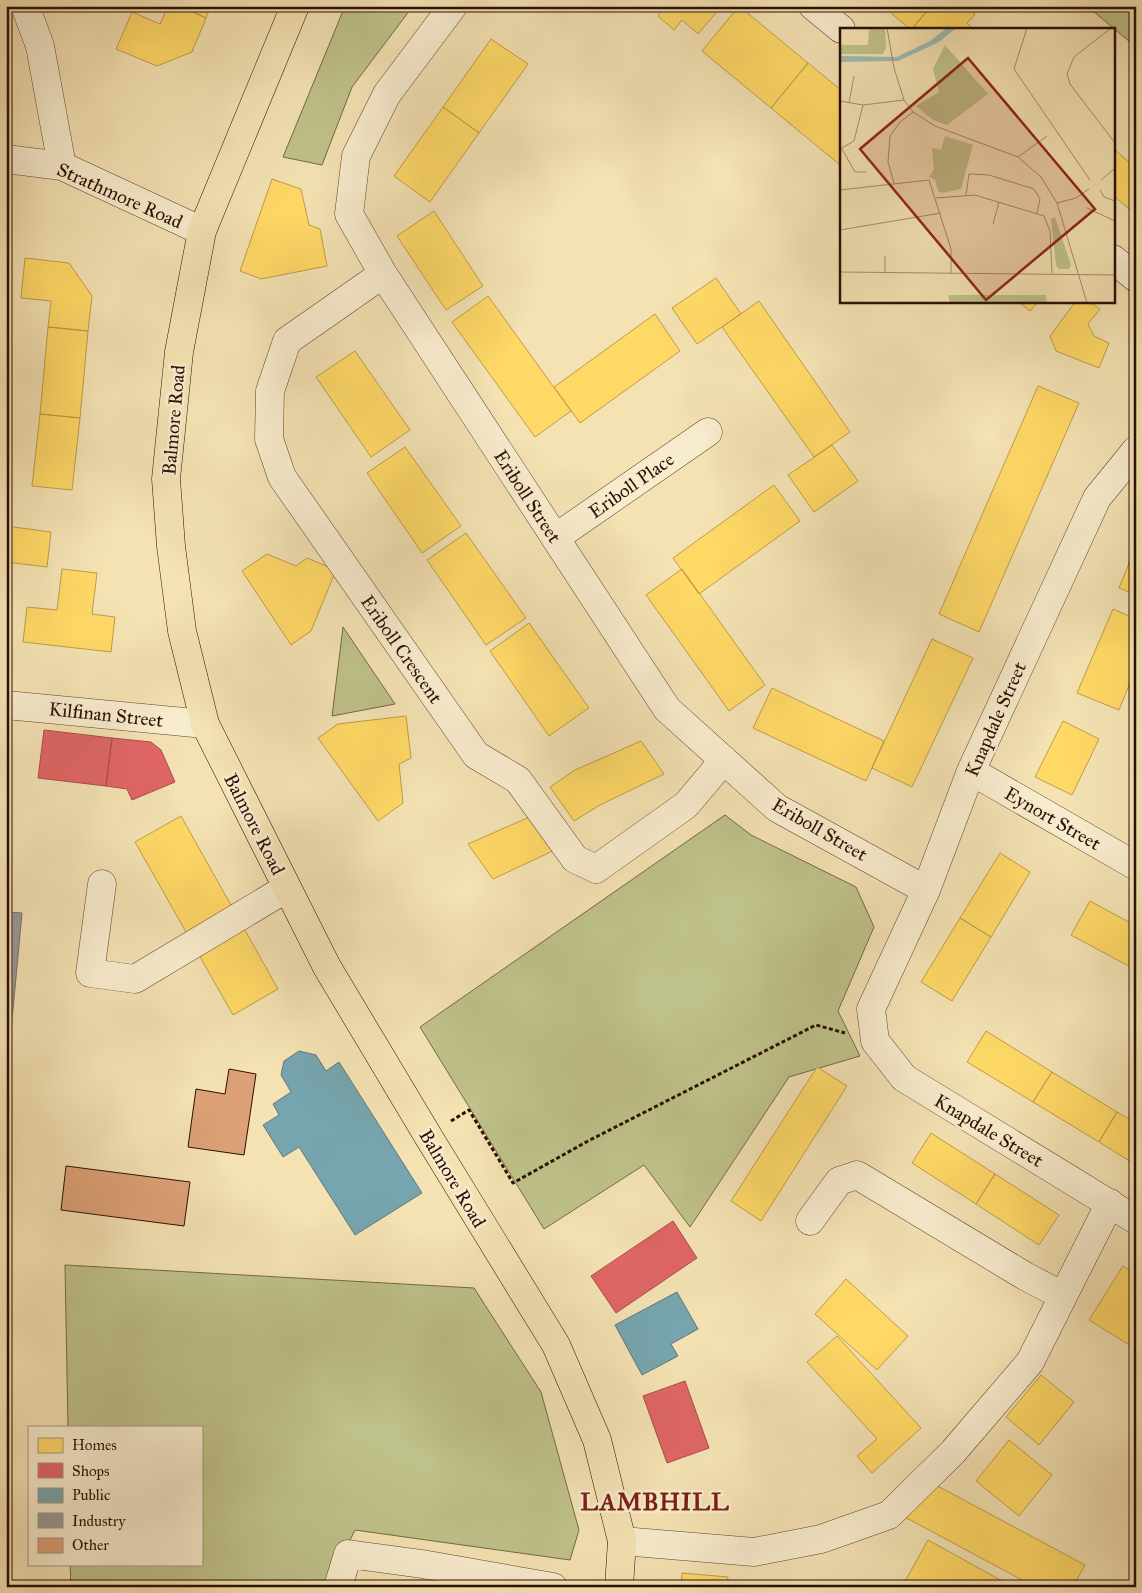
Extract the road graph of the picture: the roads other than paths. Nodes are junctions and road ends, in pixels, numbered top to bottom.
1 (25, 6) edge
2 (295, 6) edge
3 (454, 6) edge
4 (813, 6) edge
5 (840, 28) edge
6 (6, 159) edge
7 (62, 166) junction
8 (202, 231) junction
9 (1114, 260) edge
10 (382, 274) junction
11 (1136, 278) edge
12 (708, 432) dead end
13 (1136, 450) edge
14 (555, 538) junction
15 (6, 705) edge
16 (205, 724) junction
17 (724, 760) junction
18 (970, 771) junction
19 (1136, 866) edge
20 (102, 884) dead end
21 (287, 888) junction
22 (926, 890) junction
23 (1110, 1203) junction
24 (1136, 1220) edge
25 (810, 1221) dead end
26 (1063, 1296) junction
27 (622, 1541) junction
28 (338, 1587) edge
29 (553, 1587) edge
30 (619, 1587) edge

1 - 7 street
2 - 8 main road, Balmore Road
3 - 10 street, Eriboll Street
4 - 5 street
6 - 7 street, Strathmore Road
7 - 8 street, Strathmore Road
8 - 16 main road, Balmore Road
9 - 11 street
10 - 14 street, Eriboll Street
10 - 17 street, Eriboll Crescent
12 - 14 street, Eriboll Place
13 - 18 street, Knapdale Street
14 - 17 street, Eriboll Street
15 - 16 street, Kilfinan Street
16 - 21 main road, Balmore Road
17 - 22 street, Eriboll Street
18 - 19 street, Eynort Street
18 - 22 street, Knapdale Street
20 - 21 street
21 - 27 main road, Balmore Road
22 - 23 street, Knapdale Street
23 - 24 street, Knapdale Street
23 - 26 street
25 - 26 street
26 - 27 street
27 - 30 main road, Balmore Road
28 - 29 street

